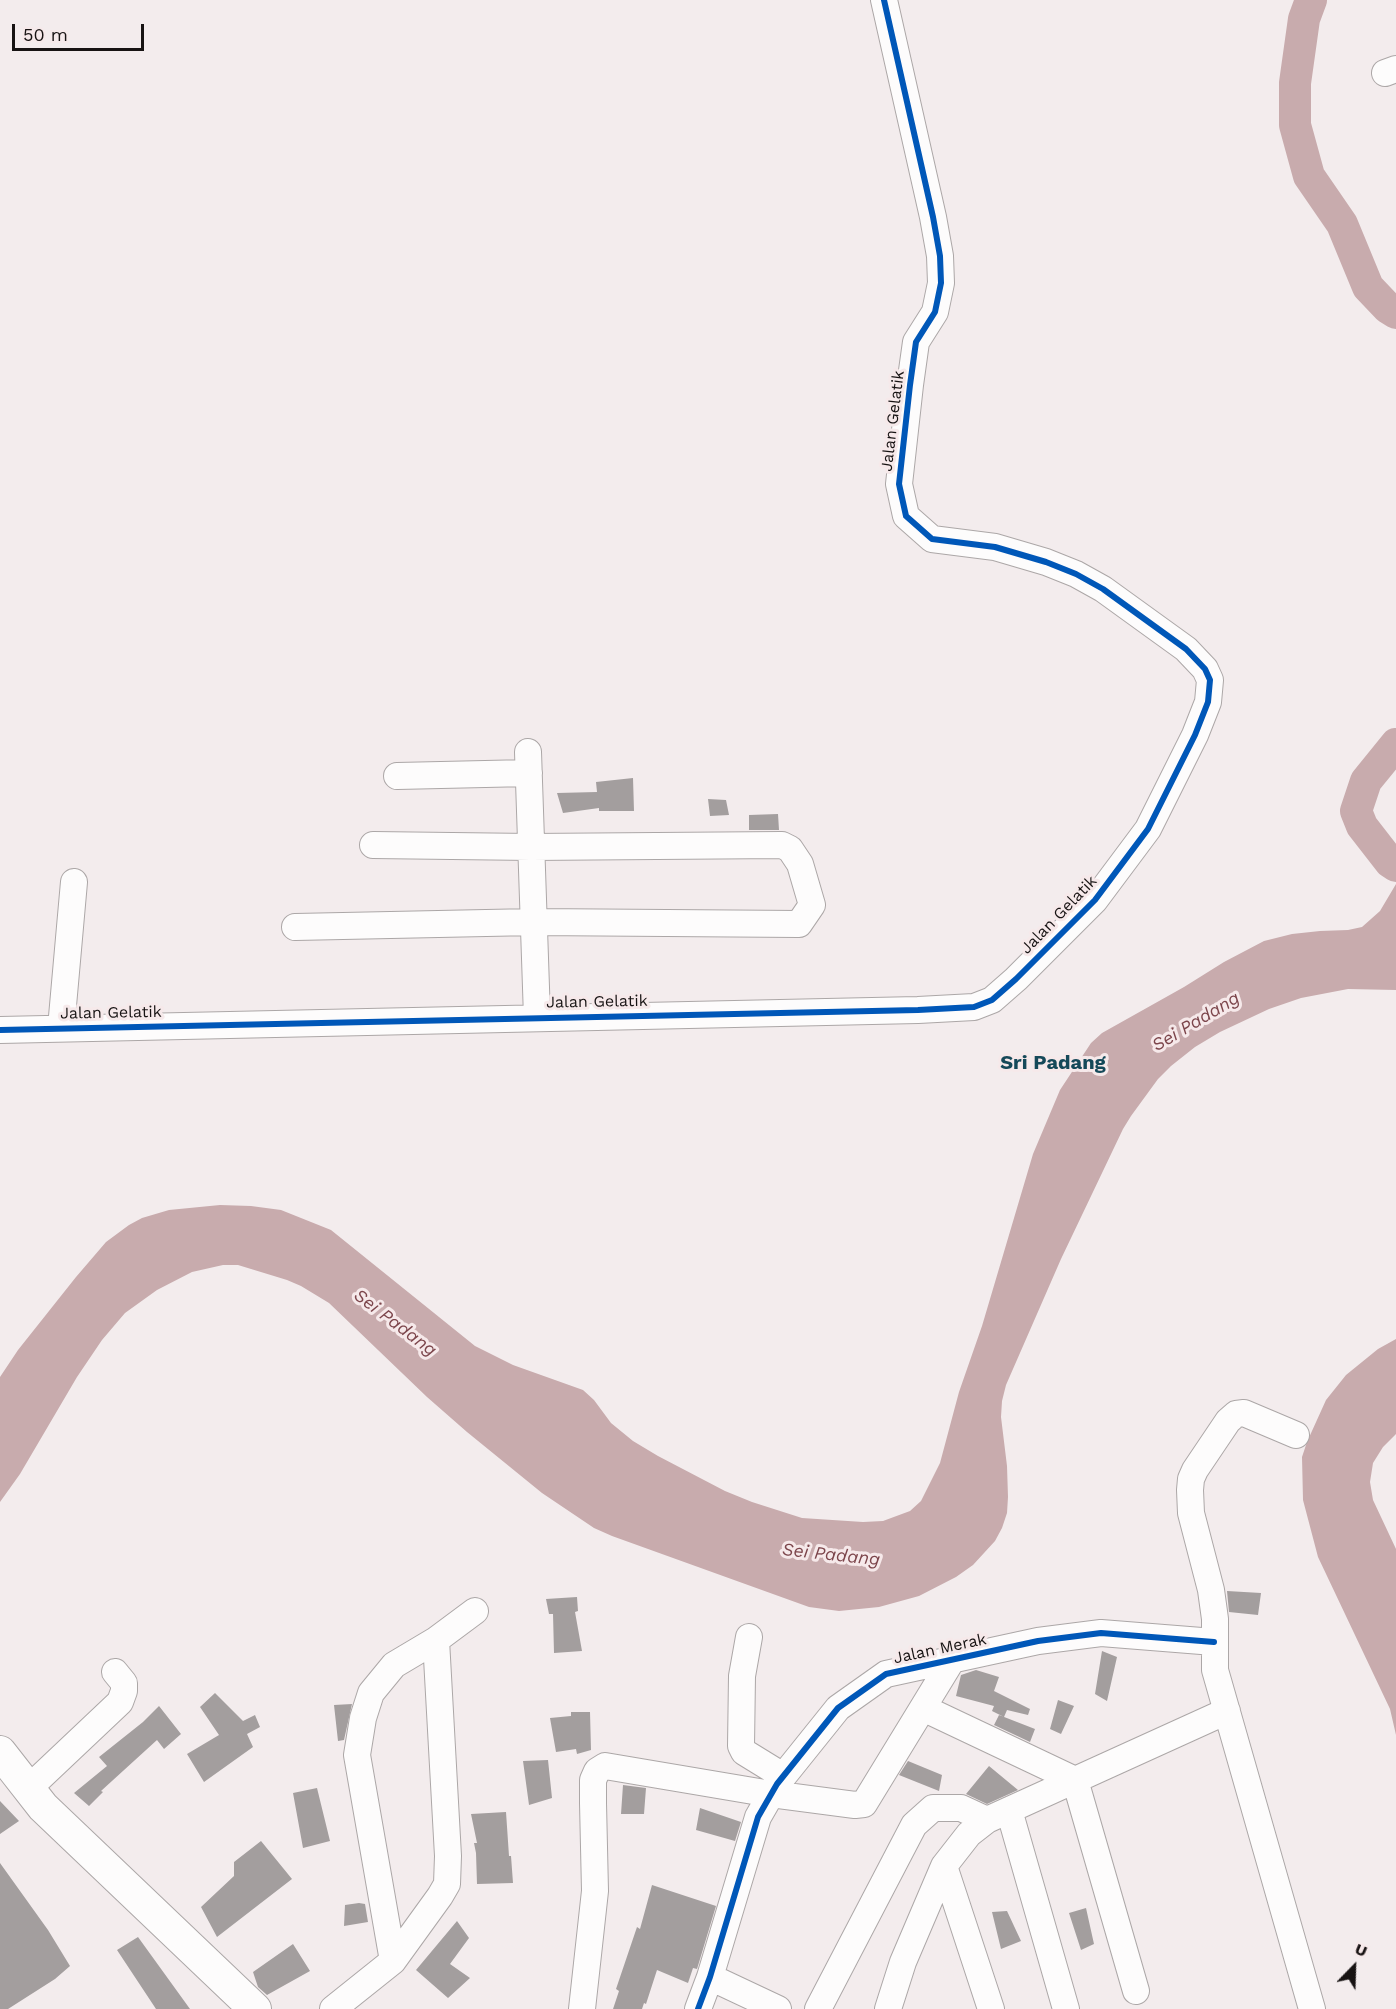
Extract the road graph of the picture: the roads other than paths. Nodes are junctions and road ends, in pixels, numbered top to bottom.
1 (884, 0) edge
2 (397, 776) dead end
3 (373, 845) dead end
4 (531, 847) junction
5 (74, 882) dead end
6 (534, 922) junction
7 (295, 927) dead end
8 (537, 1017) junction
9 (61, 1028) junction
10 (0, 1030) edge
11 (1296, 1435) dead end
12 (475, 1611) dead end
13 (749, 1637) dead end
14 (436, 1640) junction
15 (1214, 1642) junction
16 (952, 1660) junction
17 (115, 1672) dead end
18 (922, 1708) junction
19 (1227, 1711) junction
20 (0, 1752) edge
21 (1075, 1780) junction
22 (777, 1785) junction
23 (28, 1788) junction
24 (998, 1815) junction
25 (944, 1866) junction
26 (393, 1961) junction
27 (710, 1977) junction
28 (1136, 1991) dead end
29 (255, 2009) edge
30 (333, 2009) edge
31 (582, 2009) edge
32 (698, 2009) edge
33 (778, 2009) edge
34 (818, 2009) edge
35 (888, 2009) edge
36 (991, 2009) edge
37 (1066, 2009) edge
38 (1312, 2009) edge

1 - 8 street, Jalan Gelatik
2 - 4 street
3 - 4 street
4 - 6 street
4 - 6 street
5 - 9 street
6 - 7 street
6 - 8 street
8 - 9 street, Jalan Gelatik
9 - 10 street, Jalan Gelatik
11 - 15 street
12 - 14 street
13 - 22 street
14 - 26 street
14 - 26 street
15 - 16 street, Jalan Merak
15 - 19 street
16 - 18 street
16 - 22 street, Jalan Merak
17 - 23 street
18 - 21 street
18 - 22 street
19 - 21 street
19 - 38 street
20 - 23 main road
21 - 24 street
21 - 28 street
22 - 27 street, Jalan Merak
22 - 31 street
23 - 29 main road
24 - 25 street
24 - 34 street
24 - 37 street
25 - 35 street
25 - 36 street
26 - 30 street
27 - 32 street, Jalan Merak
27 - 33 street

